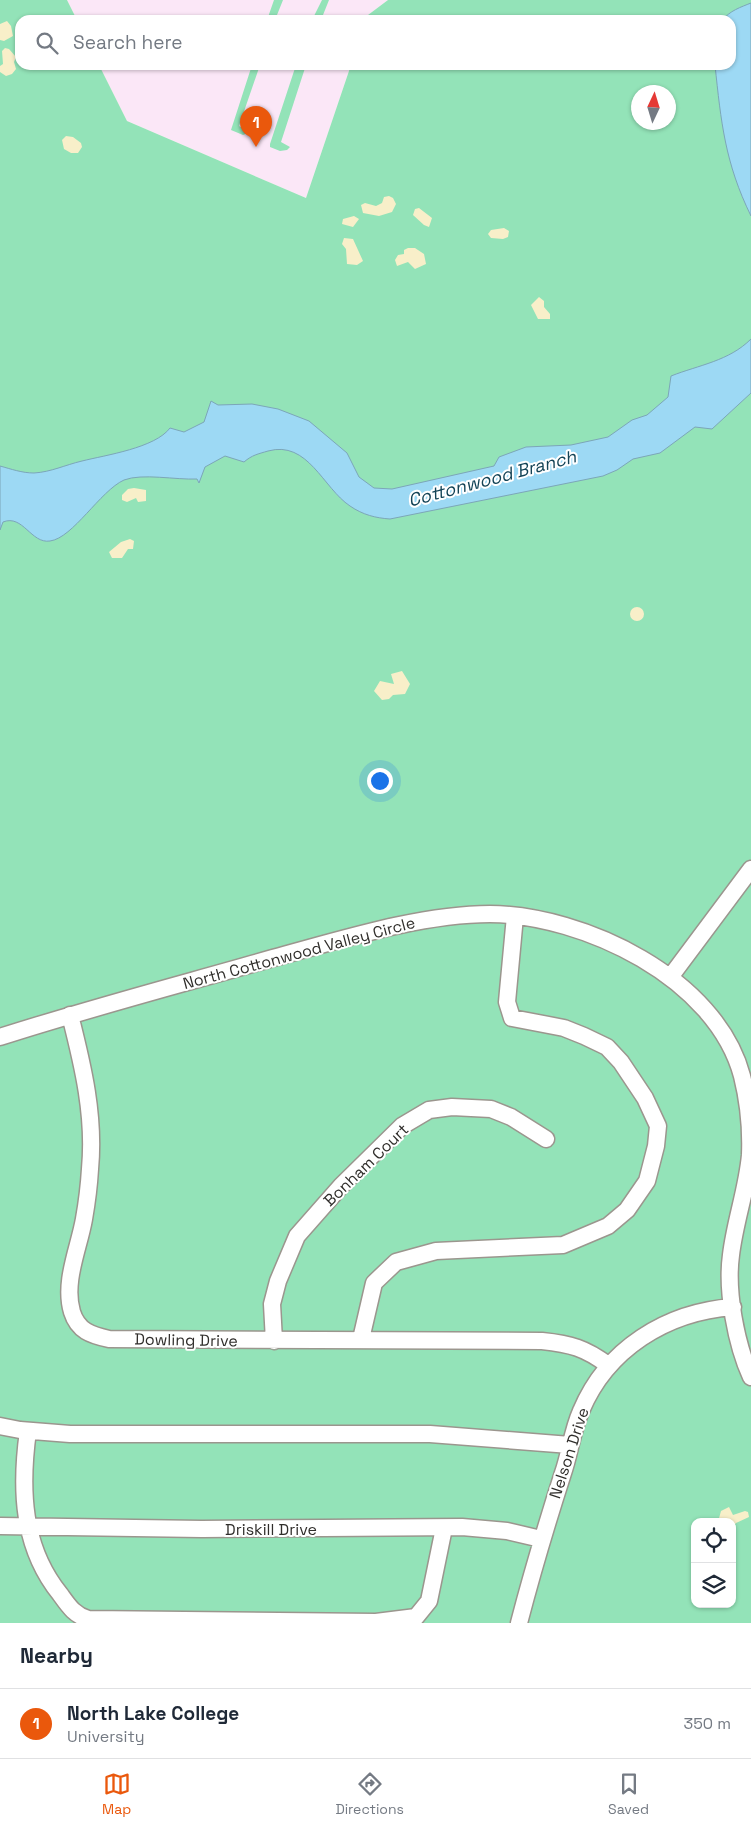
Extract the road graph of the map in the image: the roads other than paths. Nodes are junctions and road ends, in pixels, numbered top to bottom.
1 (751, 870) edge
2 (515, 916) junction
3 (671, 976) junction
4 (70, 1015) junction
5 (0, 1037) edge
6 (546, 1139) dead end
7 (732, 1307) junction
8 (361, 1339) junction
9 (274, 1341) junction
10 (608, 1365) junction
11 (751, 1377) edge
12 (0, 1426) edge
13 (28, 1431) junction
14 (570, 1445) junction
15 (0, 1526) edge
16 (29, 1527) junction
17 (444, 1528) junction
18 (541, 1539) junction
19 (519, 1623) edge

1 - 3 street
2 - 3 street, North Cottonwood Valley Circle
2 - 4 street, North Cottonwood Valley Circle
2 - 8 street
3 - 7 street, North Cottonwood Valley Circle
4 - 5 street, North Cottonwood Valley Circle
4 - 9 street, Dowling Drive
6 - 9 street, Bonham Court
7 - 10 street, Nelson Drive
7 - 11 street, North Cottonwood Valley Circle
8 - 9 street, Dowling Drive
8 - 10 street, Dowling Drive
10 - 14 street, Nelson Drive
12 - 13 street
13 - 14 street
13 - 16 street
14 - 18 street, Nelson Drive
15 - 16 street, Driskill Drive
16 - 17 street, Driskill Drive
16 - 17 street
17 - 18 street, Driskill Drive
18 - 19 street, Nelson Drive

